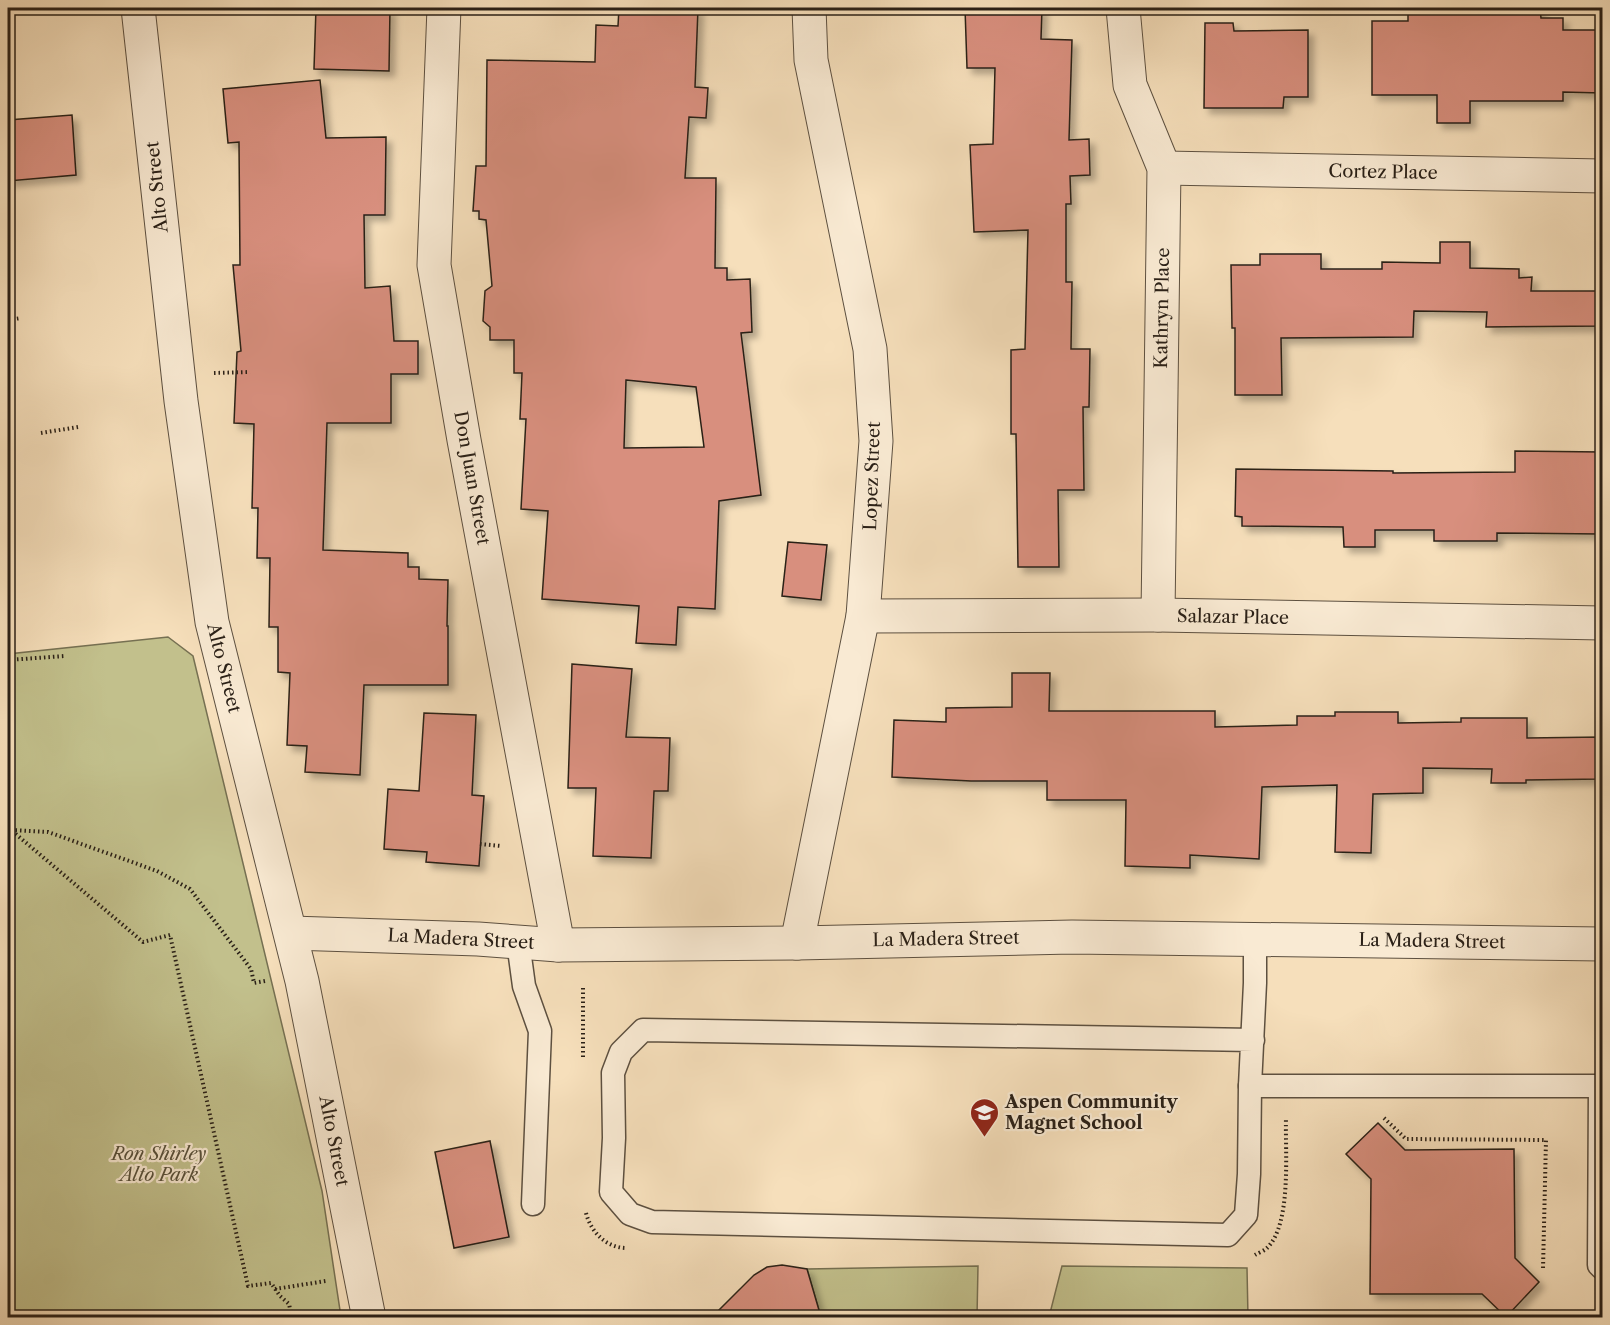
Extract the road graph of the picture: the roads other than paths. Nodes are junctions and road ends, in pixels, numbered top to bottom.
1 (138, 8) edge
2 (444, 8) edge
3 (808, 8) edge
4 (1123, 8) edge
5 (1164, 168) junction
6 (1602, 176) edge
7 (1158, 615) junction
8 (863, 616) junction
9 (1602, 623) edge
10 (291, 933) junction
11 (1255, 939) junction
12 (518, 942) junction
13 (797, 943) junction
14 (1602, 944) edge
15 (558, 945) junction
16 (1253, 1040) junction
17 (1250, 1086) junction
18 (533, 1204) dead end
19 (1602, 1268) edge
20 (369, 1317) edge

1 - 10 street, Alto Street
2 - 15 street, Don Juan Street
3 - 8 street, Lopez Street
4 - 5 street, Kathryn Place
5 - 6 street, Cortez Place
5 - 7 street, Kathryn Place
7 - 8 street, Salazar Place
7 - 9 street, Salazar Place
8 - 13 street, Lopez Street
10 - 12 street, La Madera Street
10 - 20 street, Alto Street
11 - 13 street, La Madera Street
11 - 14 street, La Madera Street
11 - 16 lane
12 - 15 street, La Madera Street
12 - 18 lane
13 - 15 street, La Madera Street
16 - 17 lane
16 - 17 lane
17 - 19 lane

